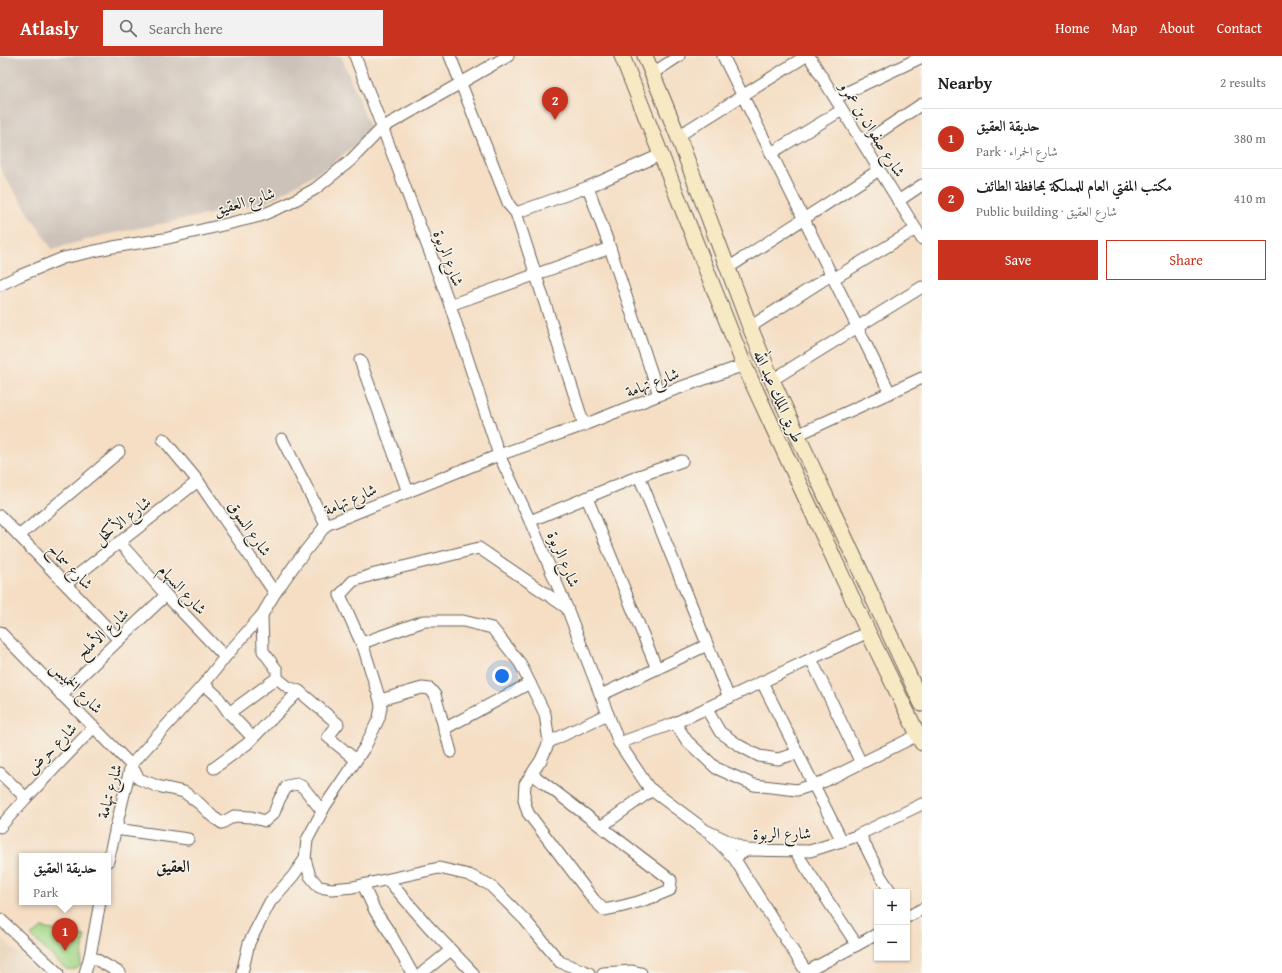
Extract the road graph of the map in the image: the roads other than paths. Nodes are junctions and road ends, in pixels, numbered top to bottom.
1 (355, 56) edge
2 (450, 56) edge
3 (508, 56) edge
4 (622, 56) edge
5 (646, 56) edge
6 (680, 56) edge
7 (723, 56) edge
8 (807, 56) edge
9 (922, 57) edge
10 (908, 59) edge
11 (653, 73) junction
12 (461, 83) junction
13 (742, 96) junction
14 (834, 98) junction
15 (922, 104) edge
16 (842, 110) junction
17 (382, 128) junction
18 (678, 136) junction
19 (863, 143) junction
20 (771, 153) junction
21 (660, 154) junction
22 (879, 170) junction
23 (922, 185) edge
24 (588, 187) junction
25 (898, 201) junction
26 (516, 213) junction
27 (804, 219) junction
28 (916, 229) junction
29 (922, 239) edge
30 (610, 248) junction
31 (728, 268) junction
32 (536, 274) junction
33 (832, 277) junction
34 (0, 285) edge
35 (922, 287) edge
36 (450, 305) junction
37 (750, 327) junction
38 (857, 327) junction
39 (360, 360) dead end
40 (744, 364) junction
41 (922, 378) edge
42 (772, 380) junction
43 (890, 393) junction
44 (659, 395) junction
45 (584, 426) junction
46 (797, 436) junction
47 (163, 439) dead end
48 (282, 439) dead end
49 (119, 452) dead end
50 (499, 455) junction
51 (682, 461) dead end
52 (639, 476) junction
53 (198, 481) junction
54 (408, 492) junction
55 (587, 498) junction
56 (0, 516) edge
57 (530, 521) junction
58 (326, 525) junction
59 (19, 536) junction
60 (119, 542) junction
61 (66, 584) junction
62 (275, 592) junction
63 (166, 595) junction
64 (567, 608) junction
65 (262, 615) junction
66 (0, 632) edge
67 (868, 632) junction
68 (119, 640) junction
69 (362, 643) junction
70 (708, 645) junction
71 (225, 657) junction
72 (811, 659) junction
73 (657, 669) junction
74 (277, 678) junction
75 (762, 682) junction
76 (530, 683) junction
77 (204, 684) junction
78 (299, 691) junction
79 (61, 694) junction
80 (601, 695) junction
81 (729, 698) junction
82 (380, 700) junction
83 (922, 704) edge
84 (706, 708) junction
85 (229, 713) junction
86 (608, 714) junction
87 (675, 723) junction
88 (94, 727) junction
89 (444, 729) junction
90 (253, 738) junction
91 (920, 739) edge
92 (549, 742) junction
93 (619, 743) junction
94 (451, 752) dead end
95 (798, 753) junction
96 (356, 760) junction
97 (861, 763) junction
98 (131, 765) junction
99 (214, 768) dead end
100 (0, 773) edge
101 (532, 774) junction
102 (813, 784) junction
103 (652, 790) junction
104 (26, 798) junction
105 (922, 804) edge
106 (322, 811) junction
107 (602, 826) junction
108 (0, 827) edge
109 (116, 830) junction
110 (705, 830) junction
111 (860, 835) junction
112 (188, 839) dead end
113 (842, 841) junction
114 (747, 850) junction
115 (795, 851) junction
116 (110, 853) edge
117 (734, 858) junction
118 (305, 859) junction
119 (388, 880) junction
120 (363, 885) junction
121 (889, 889) edge
122 (99, 905) edge
123 (922, 909) edge
124 (910, 915) edge
125 (0, 920) edge
126 (874, 936) edge
127 (857, 945) junction
128 (451, 950) junction
129 (90, 956) junction
130 (58, 973) edge
131 (85, 973) edge
132 (120, 973) edge
133 (242, 973) edge
134 (412, 973) edge
135 (422, 973) edge
136 (473, 973) edge
137 (588, 973) edge
138 (603, 973) edge
139 (641, 973) edge
140 (807, 973) edge

1 - 17 street, شارع الربوة
2 - 12 street
3 - 12 street, شارع العقيق
4 - 21 main road, طريق الملك عبد الله
5 - 11 main road, طريق الملك عبد الله
6 - 11 street
7 - 13 street
8 - 13 street
8 - 14 street, شارع صفوان بن عمرو
9 - 10 street
10 - 14 street
11 - 18 main road, طريق الملك عبد الله
12 - 17 street, شارع العقيق
12 - 26 street
13 - 18 street
13 - 20 street
14 - 16 street, شارع صفوان بن عمرو
15 - 19 street
16 - 19 street, شارع صفوان بن عمرو
16 - 20 street
17 - 34 street, شارع العقيق
17 - 36 street, شارع الربوة
18 - 31 main road, طريق الملك عبد الله
19 - 22 street, شارع صفوان بن عمرو
20 - 27 street
21 - 24 street
21 - 40 main road, طريق الملك عبد الله
22 - 25 street, شارع صفوان بن عمرو
22 - 27 street
23 - 25 street
24 - 26 street
24 - 30 street
25 - 28 street, شارع صفوان بن عمرو
26 - 32 street
27 - 31 street
27 - 33 street
28 - 29 street, شارع صفوان بن عمرو
28 - 33 street
30 - 32 street
30 - 44 street
31 - 37 main road, طريق الملك عبد الله
32 - 36 street
32 - 45 street
33 - 37 street
33 - 38 street
35 - 38 street
36 - 50 street, شارع الربوة
37 - 42 main road, طريق الملك عبد الله
38 - 42 street
38 - 43 street
39 - 54 street
40 - 44 street, شارع تهامة
40 - 67 main road, طريق الملك عبد الله
41 - 43 street
42 - 46 main road, طريق الملك عبد الله
43 - 46 street
44 - 45 street, شارع تهامة
45 - 50 street, شارع تهامة
46 - 83 main road, طريق الملك عبد الله
47 - 53 street, شارع السوق
48 - 58 street
49 - 59 street
50 - 54 street, شارع تهامة
50 - 57 street, شارع الربوة
51 - 52 street
52 - 55 street
52 - 70 street
53 - 60 street, شارع الأكحل
53 - 62 street, شارع السوق
54 - 58 street, شارع تهامة
55 - 57 street
55 - 73 street
56 - 59 street, شارع سماح
57 - 64 street, شارع الربوة
58 - 62 street, شارع تهامة
59 - 61 street, شارع سماح
60 - 61 street, شارع الأكحل
60 - 63 street, شارع السهام
61 - 68 street, شارع سماح
62 - 65 street, شارع تهامة
63 - 68 street, شارع الأملح
63 - 71 street, شارع السهام
64 - 69 street
64 - 80 street, شارع الربوة
65 - 71 street, شارع تهامة
65 - 74 street
66 - 79 street, شارع الخميس
67 - 72 street
67 - 91 main road, طريق الملك عبد الله
68 - 79 street, شارع الأملح
69 - 76 street
69 - 82 street
70 - 73 street
70 - 81 street
71 - 77 street, شارع تهامة
72 - 75 street
72 - 97 street
73 - 80 street
74 - 78 street
74 - 85 street
75 - 81 street
75 - 95 street
76 - 89 street
76 - 92 street
77 - 85 street
77 - 98 street, شارع تهامة
78 - 90 street
78 - 96 street
79 - 88 street, شارع الخميس
80 - 86 street, شارع الربوة
81 - 84 street
82 - 89 street
82 - 96 street
84 - 87 street
84 - 95 street
85 - 90 street
86 - 92 street
86 - 93 street, شارع الربوة
87 - 93 street
87 - 102 street
88 - 98 street, شارع الخميس
88 - 104 street, شارع حرض
89 - 94 street
90 - 99 street
91 - 97 street
92 - 101 street
93 - 103 street, شارع الربوة
95 - 102 street
96 - 106 street
97 - 102 street
98 - 106 street, شارع الخميس
98 - 109 street, شارع تهامة
100 - 104 street
101 - 107 street
101 - 107 street
102 - 113 street
103 - 107 street
103 - 110 street, شارع الربوة
104 - 108 street, شارع حرض
105 - 111 street, شارع الربوة
106 - 118 street
109 - 112 street
109 - 116 street, شارع تهامة
110 - 114 street, شارع الربوة
110 - 117 street
111 - 113 street, شارع الربوة
111 - 121 street
113 - 115 street, شارع الربوة
114 - 115 street, شارع الربوة
114 - 117 street
115 - 127 street
117 - 140 street
118 - 120 street
118 - 133 street
119 - 120 street
119 - 128 street
119 - 137 street
120 - 134 street
122 - 129 street
123 - 124 street
125 - 130 street
126 - 127 street
127 - 140 street
128 - 135 street
128 - 136 street
129 - 131 street
129 - 132 street
138 - 139 street

